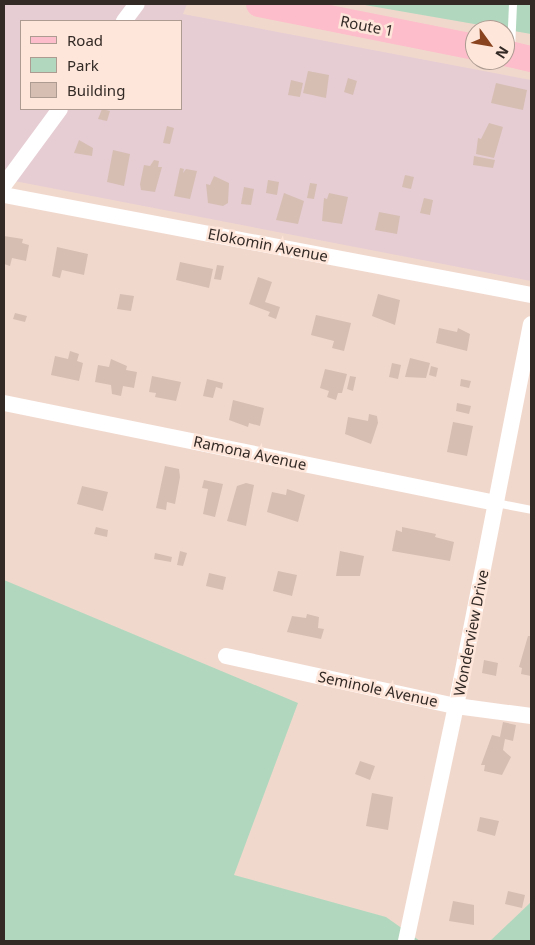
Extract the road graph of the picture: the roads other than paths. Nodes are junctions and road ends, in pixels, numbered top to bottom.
1 (137, 4) edge
2 (259, 4) edge
3 (513, 4) edge
4 (125, 20) edge
5 (465, 45) edge
6 (516, 56) edge
7 (59, 110) edge
8 (4, 185) edge
9 (4, 195) edge
10 (531, 296) edge
11 (531, 324) edge
12 (4, 403) edge
13 (496, 503) junction
14 (531, 510) edge
15 (226, 656) dead end
16 (456, 706) junction
17 (531, 716) edge
18 (406, 941) edge

1 - 4 street
2 - 5 main road, Route 1
3 - 6 lane
7 - 8 street
9 - 10 street, Elokomin Avenue
11 - 13 street, Wonderview Drive
12 - 13 street, Ramona Avenue
13 - 14 lane
13 - 16 street, Wonderview Drive
15 - 16 street, Seminole Avenue
16 - 17 street, Seminole Avenue
16 - 18 street, Wonderview Drive

